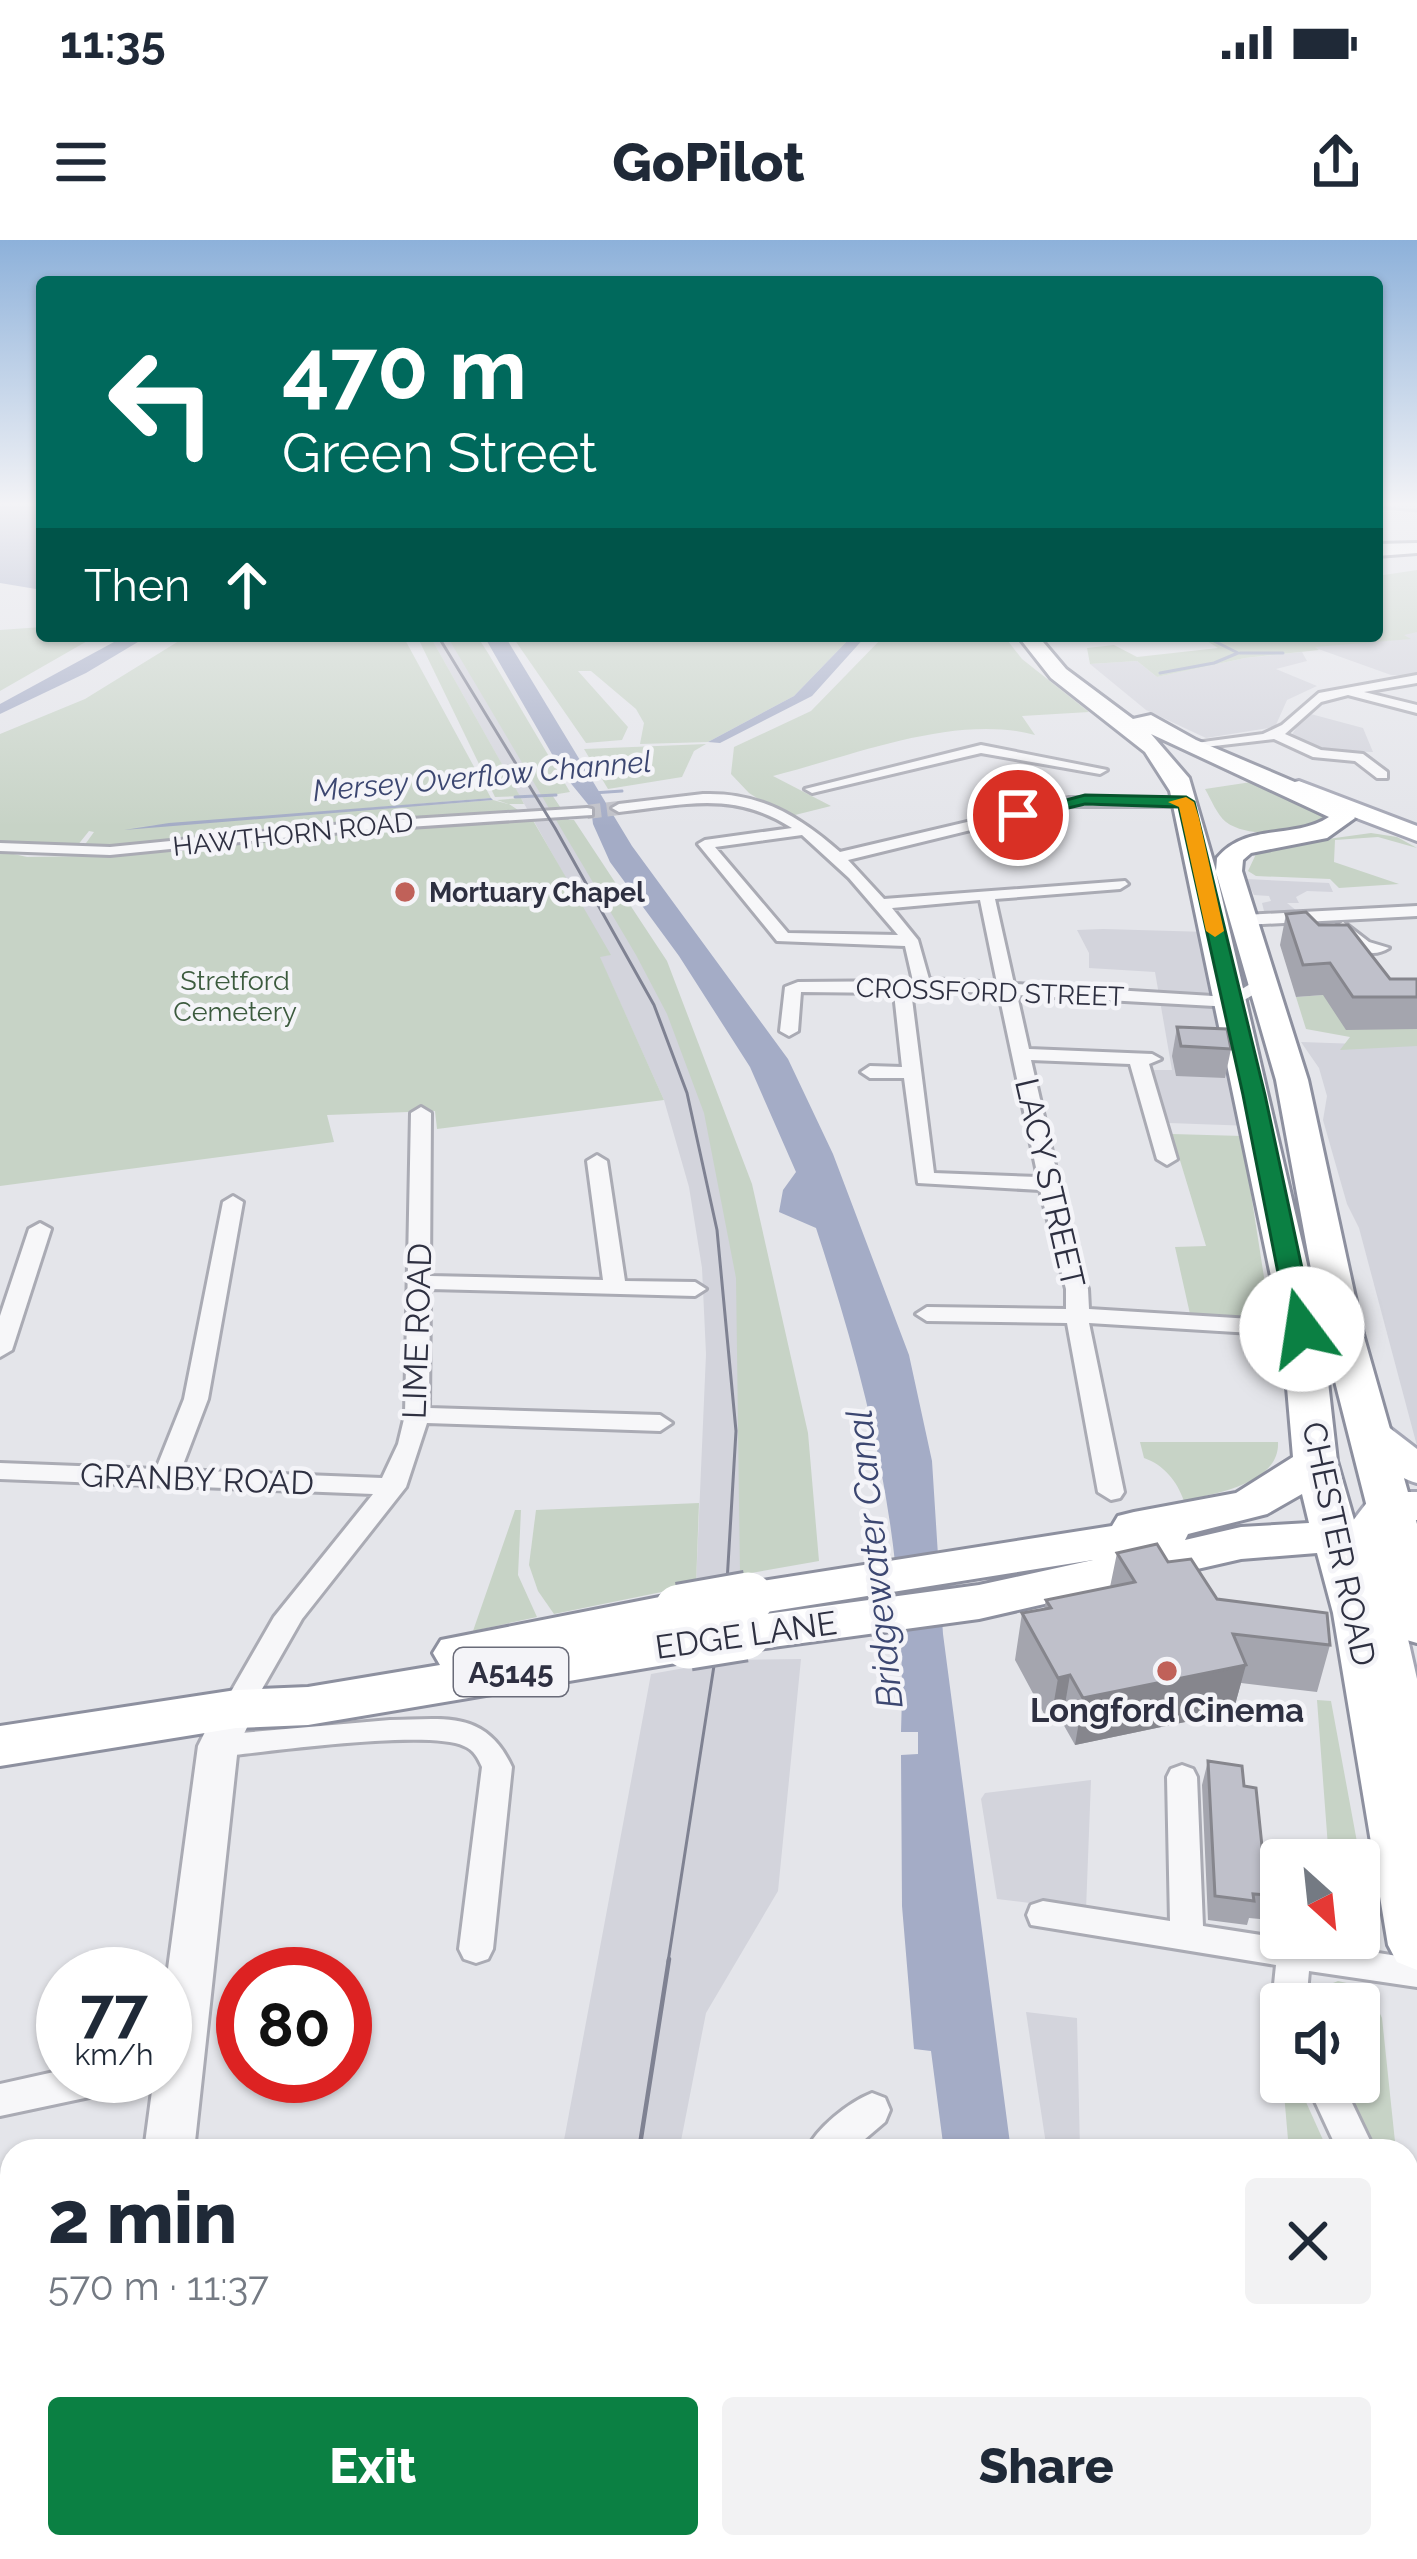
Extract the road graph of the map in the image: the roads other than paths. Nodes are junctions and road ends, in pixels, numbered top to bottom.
1 (1033, 642) edge
2 (1054, 642) edge
3 (1417, 679) edge
4 (1345, 690) junction
5 (1414, 713) edge
6 (1274, 734) junction
7 (1035, 736) dead end
8 (1308, 751) junction
9 (1018, 752) junction
10 (1174, 754) junction
11 (1282, 756) dead end
12 (1382, 775) dead end
13 (1270, 781) junction
14 (812, 789) dead end
15 (1078, 800) junction
16 (747, 801) junction
17 (1186, 802) junction
18 (619, 808) tunnel mouth
19 (651, 811) tunnel mouth
20 (586, 812) tunnel mouth
21 (1211, 815) junction
22 (1331, 828) junction
23 (801, 831) junction
24 (1288, 834) junction
25 (1417, 835) edge
26 (0, 847) edge
27 (836, 858) junction
28 (1199, 862) junction
29 (1120, 884) dead end
30 (986, 892) junction
31 (880, 904) junction
32 (1417, 911) edge
33 (1332, 916) junction
34 (1244, 920) junction
35 (910, 940) junction
36 (1381, 948) dead end
37 (912, 986) junction
38 (1006, 989) junction
39 (1246, 993) junction
40 (789, 1031) dead end
41 (1019, 1054) junction
42 (870, 1072) dead end
43 (911, 1073) junction
44 (421, 1113) dead end
45 (1167, 1159) dead end
46 (597, 1161) dead end
47 (1049, 1184) junction
48 (233, 1202) dead end
49 (40, 1228) dead end
50 (422, 1282) junction
51 (615, 1287) junction
52 (695, 1288) dead end
53 (927, 1314) dead end
54 (1077, 1316) junction
55 (1322, 1332) junction
56 (0, 1350) edge
57 (417, 1415) junction
58 (660, 1423) dead end
59 (1373, 1436) junction
60 (1315, 1461) junction
61 (1417, 1470) edge
62 (0, 1471) edge
63 (166, 1477) junction
64 (1118, 1479) dead end
65 (393, 1487) junction
66 (1375, 1521) edge
67 (1241, 1543) junction
68 (992, 1572) junction
69 (1357, 1613) junction
70 (1417, 1626) edge
71 (227, 1728) junction
72 (0, 1746) edge
73 (1182, 1777) dead end
74 (1402, 1861) junction
75 (1043, 1915) dead end
76 (1187, 1937) junction
77 (1417, 1945) edge
78 (192, 1947) edge
79 (476, 1949) dead end
80 (1260, 1951) edge
81 (1310, 1959) edge
82 (1417, 1972) edge
83 (36, 2092) edge
84 (0, 2100) edge
85 (172, 2103) edge
86 (1334, 2103) edge
87 (872, 2110) dead end
88 (170, 2139) edge
89 (838, 2139) edge
90 (1351, 2139) edge

1 - 10 highway, CHESTER ROAD
2 - 10 highway, CHESTER ROAD
3 - 4 street
4 - 5 street
4 - 6 street
6 - 8 street
6 - 10 street
7 - 9 street
8 - 11 street
8 - 12 street
9 - 14 street
9 - 15 street
10 - 13 highway
10 - 17 highway, CHESTER ROAD
10 - 21 highway, CHESTER ROAD
13 - 22 highway
13 - 25 main road
15 - 17 street
15 - 27 street
16 - 18 street
16 - 19 street
16 - 23 street
17 - 28 highway, CHESTER ROAD
20 - 26 street, HAWTHORN ROAD
21 - 24 highway, CHESTER ROAD
21 - 28 highway, CHESTER ROAD
22 - 24 highway, CHESTER ROAD
22 - 25 main road
23 - 27 street
23 - 35 street
24 - 34 highway, CHESTER ROAD
27 - 31 street
28 - 39 highway, CHESTER ROAD
29 - 30 street
30 - 31 street
30 - 38 street, LACY STREET
31 - 35 street
32 - 33 street
33 - 34 street
33 - 36 street
34 - 39 highway, CHESTER ROAD
35 - 37 street
37 - 38 street, CROSSFORD STREET
37 - 40 street, CROSSFORD STREET
37 - 43 street
38 - 39 street, CROSSFORD STREET
38 - 41 street, LACY STREET
39 - 55 highway, CHESTER ROAD
41 - 45 street
41 - 47 street, LACY STREET
42 - 43 street
43 - 47 street
44 - 50 street, LIME ROAD
46 - 51 street
47 - 54 street, LACY STREET
48 - 63 street
49 - 56 street
50 - 51 street
50 - 57 street, LIME ROAD
51 - 52 street
53 - 54 street
54 - 55 street
54 - 64 street, LACY STREET
55 - 59 highway, CHESTER ROAD
55 - 60 highway, CHESTER ROAD
55 - 66 highway
57 - 58 street
57 - 65 street, LIME ROAD
59 - 61 main road
59 - 66 highway, CHESTER ROAD
60 - 66 highway, CHESTER ROAD
60 - 68 highway, A5145
62 - 63 street, GRANBY ROAD
63 - 65 street, GRANBY ROAD
65 - 71 street, LIME ROAD
66 - 67 highway, EDGE LANE / A5145
66 - 68 highway, EDGE LANE / A5145
66 - 69 highway, CHESTER ROAD
66 - 70 highway, CHESTER ROAD
66 - 74 main road
67 - 68 highway, EDGE LANE / A5145
67 - 69 highway
68 - 71 highway, EDGE LANE / A5145, bridge
69 - 74 highway, CHESTER ROAD
71 - 72 highway, EDGE LANE / A5145
71 - 78 street
71 - 79 street
73 - 76 street
74 - 77 highway, CHESTER ROAD
75 - 76 street
76 - 80 street
81 - 82 street
83 - 84 street
85 - 88 street
86 - 90 street
87 - 89 street

